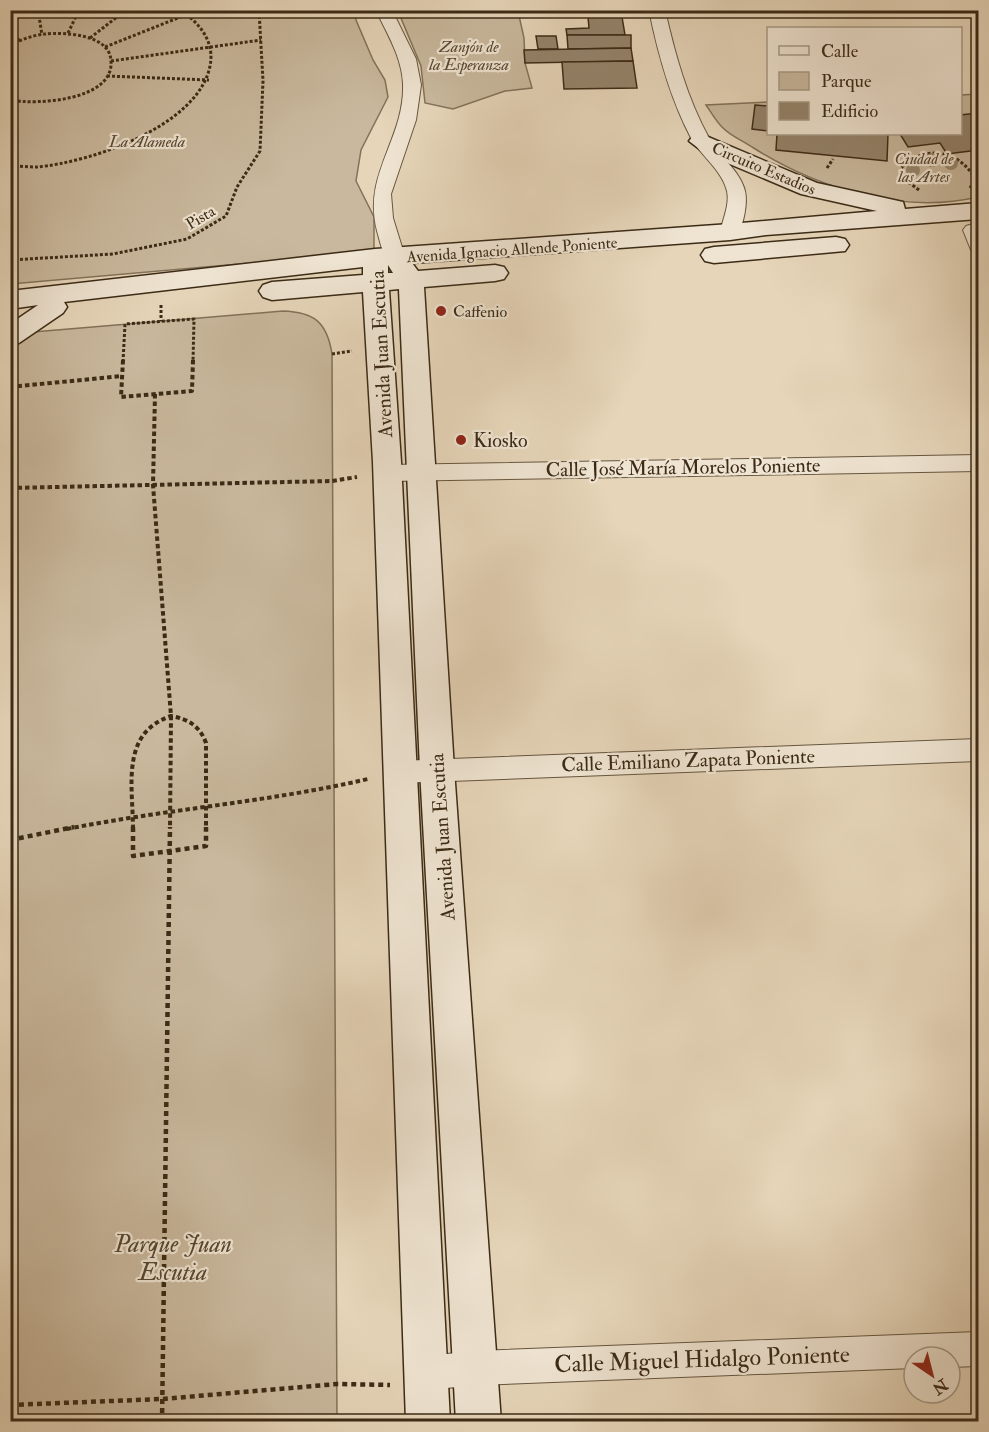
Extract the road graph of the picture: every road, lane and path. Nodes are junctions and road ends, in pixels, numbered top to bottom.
1 (39, 10) edge
2 (79, 10) edge
3 (126, 10) edge
4 (180, 10) edge
5 (198, 10) edge
6 (259, 10) edge
7 (384, 10) edge
8 (657, 10) edge
9 (187, 15) junction
10 (10, 32) edge
11 (68, 33) junction
12 (42, 35) junction
13 (90, 38) junction
14 (261, 40) junction
15 (20, 41) junction
16 (10, 45) edge
17 (105, 46) junction
18 (212, 47) junction
19 (111, 62) junction
20 (107, 76) junction
21 (210, 80) junction
22 (10, 100) edge
23 (16, 102) junction
24 (10, 106) edge
25 (701, 141) junction
26 (978, 159) edge
27 (10, 166) edge
28 (972, 169) junction
29 (929, 204) junction
30 (974, 222) edge
31 (730, 232) junction
32 (10, 260) edge
33 (553, 268) dead end
34 (517, 271) dead end
35 (386, 278) junction
36 (10, 300) edge
37 (54, 307) junction
38 (10, 317) edge
39 (10, 338) edge
40 (122, 376) junction
41 (10, 387) edge
42 (155, 394) junction
43 (978, 463) edge
44 (404, 471) junction
45 (153, 485) junction
46 (10, 489) edge
47 (171, 716) junction
48 (978, 750) edge
49 (437, 770) junction
50 (398, 772) junction
51 (206, 805) junction
52 (169, 810) junction
53 (132, 816) junction
54 (10, 840) edge
55 (170, 851) junction
56 (978, 1348) edge
57 (477, 1368) junction
58 (426, 1380) junction
59 (162, 1399) junction
60 (10, 1405) edge
61 (162, 1422) edge
62 (428, 1422) edge
63 (479, 1422) edge

1 - 12 path
2 - 11 path
3 - 13 path
4 - 9 path
5 - 9 path
6 - 14 path, Pista
7 - 35 street
8 - 25 street, Circuito Estadios
9 - 17 path
9 - 18 path
10 - 15 path
11 - 12 path
11 - 13 path
12 - 15 path
13 - 17 path
14 - 18 path
14 - 32 path, Pista
15 - 16 path
17 - 19 path
18 - 19 path
18 - 21 path
19 - 20 path
20 - 21 path
20 - 23 path
21 - 27 path
22 - 23 path
23 - 24 path
25 - 29 main road, Circuito Estadios
25 - 31 street, Circuito Estadios
26 - 28 path
28 - 29 path
28 - 30 path
29 - 30 main road, Avenida Ignacio Allende Poniente
29 - 31 main road, Avenida Ignacio Allende Poniente
30 - 33 main road, Avenida Ignacio Allende Poniente
31 - 35 main road, Avenida Ignacio Allende Poniente
34 - 35 main road, Avenida Ignacio Allende Poniente
35 - 36 main road, Avenida Ignacio Allende Poniente
35 - 37 main road
35 - 44 main road, Avenida Juan Escutia
35 - 44 main road, Avenida Juan Escutia
37 - 38 main road
37 - 39 main road
40 - 41 path
40 - 42 path
40 - 42 path
42 - 45 path
43 - 44 street, Calle José María Morelos Poniente
44 - 45 path
44 - 49 main road, Avenida Juan Escutia
44 - 50 main road, Avenida Juan Escutia
45 - 46 path
45 - 47 path
47 - 51 path
47 - 52 path
47 - 53 path
48 - 49 street, Calle Emiliano Zapata Poniente
49 - 50 street, Calle Emiliano Zapata Poniente
49 - 57 main road, Avenida Juan Escutia
50 - 51 path
50 - 58 main road, Avenida Juan Escutia
51 - 52 path
51 - 55 path
52 - 53 path
52 - 55 path
53 - 54 path
53 - 55 path
55 - 59 path
56 - 57 street, Calle Miguel Hidalgo Poniente
57 - 58 street, Calle Miguel Hidalgo Poniente
57 - 63 main road, Avenida Juan Escutia
58 - 59 path
58 - 62 main road, Avenida Juan Escutia
59 - 60 path
59 - 61 path

